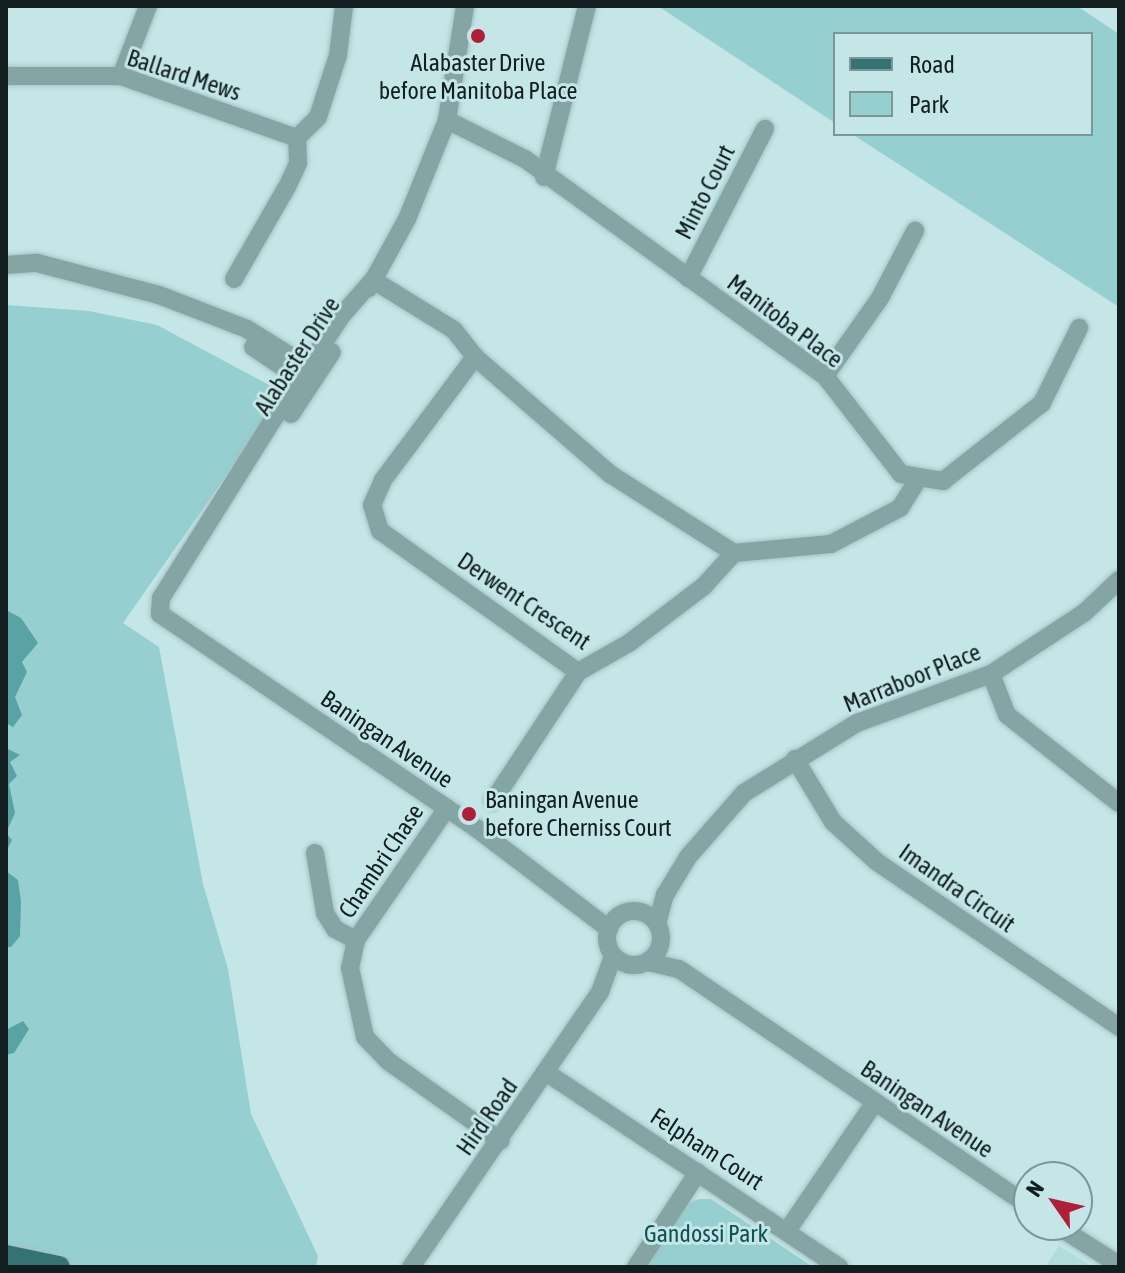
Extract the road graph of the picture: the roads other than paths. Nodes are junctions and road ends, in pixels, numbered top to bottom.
1 (148, 6) edge
2 (344, 6) edge
3 (465, 6) edge
4 (587, 6) edge
5 (6, 76) edge
6 (121, 76) junction
7 (447, 120) junction
8 (765, 129) dead end
9 (297, 138) junction
10 (544, 177) junction
11 (915, 231) dead end
12 (6, 265) edge
13 (688, 278) junction
14 (234, 279) dead end
15 (373, 280) junction
16 (1079, 328) dead end
17 (475, 357) junction
18 (309, 376) junction
19 (825, 376) junction
20 (919, 477) junction
21 (734, 553) junction
22 (1119, 580) edge
23 (160, 614) joint
24 (578, 672) junction
25 (991, 674) junction
26 (795, 759) junction
27 (493, 801) dead end
28 (1119, 803) edge
29 (447, 808) junction
30 (315, 853) dead end
31 (665, 895) junction
32 (621, 919) junction
33 (659, 933) junction
34 (356, 940) junction
35 (613, 956) junction
36 (639, 964) junction
37 (679, 969) junction
38 (600, 992) junction
39 (1119, 1027) edge
40 (547, 1073) junction
41 (875, 1102) junction
42 (501, 1141) junction
43 (698, 1172) junction
44 (1013, 1195) edge
45 (787, 1231) junction
46 (1081, 1241) edge
47 (6, 1256) edge
48 (1119, 1265) edge
49 (59, 1267) edge
50 (411, 1267) edge
51 (636, 1267) edge
52 (839, 1267) edge

1 - 6 street
2 - 9 street
3 - 7 street, Alabaster Drive
4 - 10 street
5 - 6 street, Ballard Mews
6 - 9 street, Ballard Mews
7 - 10 street, Manitoba Place
7 - 15 street, Alabaster Drive
8 - 13 street, Minto Court
9 - 14 street
10 - 13 street, Manitoba Place
11 - 19 street
12 - 18 street
13 - 19 street, Manitoba Place
15 - 17 street
15 - 18 street, Alabaster Drive
16 - 20 street
17 - 21 street
17 - 24 street, Derwent Crescent
18 - 23 street, Alabaster Drive
19 - 20 street, Manitoba Place
20 - 21 street
21 - 24 street, Derwent Crescent
22 - 25 street, Marraboor Place
23 - 29 street, Baningan Avenue
24 - 27 street
25 - 26 street, Marraboor Place
25 - 28 street
26 - 31 street, Marraboor Place
26 - 39 street, Imandra Circuit
29 - 32 street, Baningan Avenue
29 - 34 street, Chambri Chase
30 - 34 street, Chambri Chase
31 - 32 street, Marraboor Place
31 - 33 street, Marraboor Place
32 - 33 street, Baningan Avenue
32 - 35 street
33 - 36 street, Marraboor Place
33 - 37 street, Baningan Avenue
34 - 42 street, Chambri Chase
35 - 36 street, Baningan Avenue
35 - 38 street, Hird Road
36 - 37 street, Baningan Avenue
36 - 38 street, Hird Road
37 - 41 street, Baningan Avenue
38 - 40 street, Hird Road
40 - 42 street, Hird Road
40 - 43 street, Felpham Court
41 - 44 street, Baningan Avenue
41 - 45 street
42 - 50 street, Hird Road
43 - 45 street, Felpham Court
43 - 51 street
45 - 52 street, Felpham Court
46 - 48 street
47 - 49 main road

